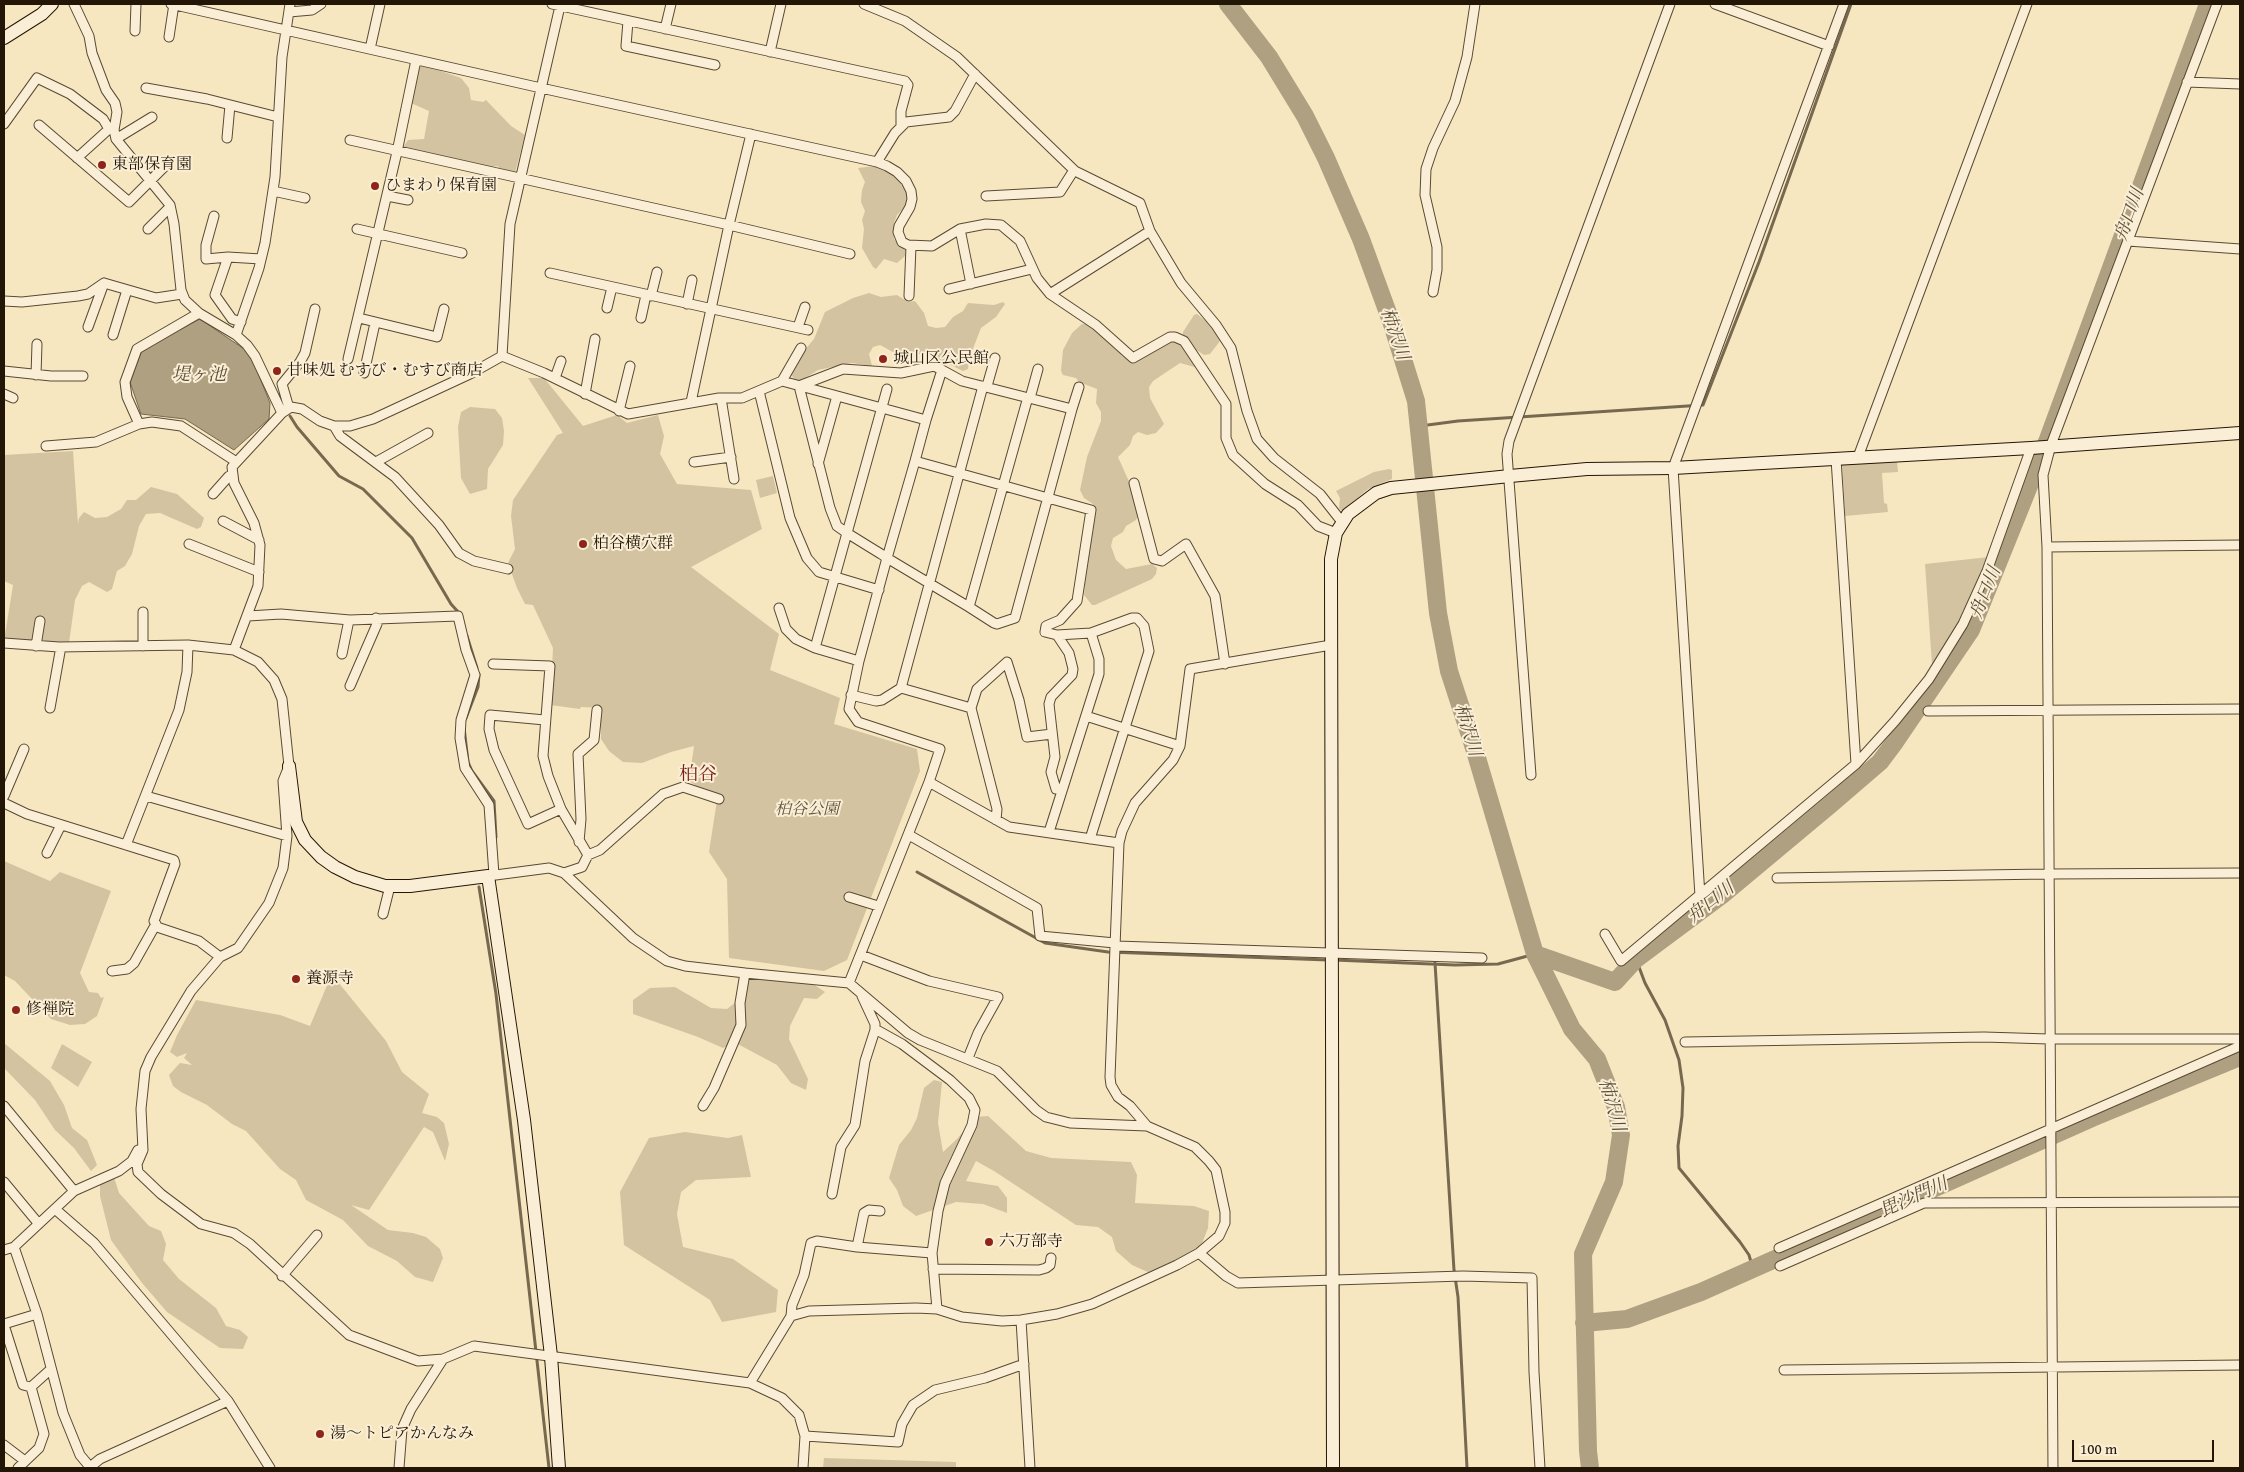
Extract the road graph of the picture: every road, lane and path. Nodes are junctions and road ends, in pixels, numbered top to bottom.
1 (52, 4) edge
2 (74, 4) edge
3 (136, 4) edge
4 (175, 4) edge
5 (321, 4) edge
6 (380, 4) edge
7 (671, 4) edge
8 (781, 4) edge
9 (864, 4) edge
10 (1476, 4) edge
11 (1670, 4) edge
12 (1715, 4) edge
13 (1844, 4) edge
14 (2027, 4) edge
15 (2217, 4) edge
16 (556, 5) edge
17 (290, 8) edge
18 (628, 21) junction
19 (665, 29) junction
20 (285, 30) junction
21 (135, 31) dead end
22 (169, 37) dead end
23 (4, 38) edge
24 (1828, 46) junction
25 (370, 49) junction
26 (770, 52) junction
27 (416, 60) junction
28 (715, 65) dead end
29 (975, 74) junction
30 (2187, 82) junction
31 (2240, 84) edge
32 (146, 88) dead end
33 (541, 88) junction
34 (230, 105) junction
35 (152, 117) dead end
36 (278, 117) junction
37 (4, 124) edge
38 (39, 125) dead end
39 (901, 126) junction
40 (112, 129) junction
41 (751, 134) junction
42 (227, 138) dead end
43 (116, 140) junction
44 (350, 140) dead end
45 (397, 152) junction
46 (77, 158) junction
47 (877, 162) junction
48 (167, 164) dead end
49 (1074, 170) junction
50 (520, 179) junction
51 (149, 180) junction
52 (273, 191) junction
53 (387, 196) junction
54 (986, 196) dead end
55 (305, 198) dead end
56 (408, 200) dead end
57 (170, 207) junction
58 (214, 216) dead end
59 (729, 225) junction
60 (148, 229) dead end
61 (357, 229) dead end
62 (960, 229) junction
63 (1150, 231) junction
64 (378, 234) junction
65 (2128, 241) junction
66 (911, 246) junction
67 (2240, 249) edge
68 (462, 253) dead end
69 (850, 254) dead end
70 (228, 258) junction
71 (261, 260) junction
72 (1032, 269) junction
73 (657, 272) dead end
74 (550, 273) dead end
75 (692, 280) dead end
76 (104, 283) junction
77 (970, 284) junction
78 (612, 287) junction
79 (949, 289) dead end
80 (127, 290) junction
81 (1432, 292) dead end
82 (182, 294) junction
83 (1050, 294) junction
84 (648, 295) junction
85 (909, 296) dead end
86 (4, 301) edge
87 (687, 304) junction
88 (805, 307) dead end
89 (607, 308) dead end
90 (315, 309) dead end
91 (444, 309) dead end
92 (711, 309) junction
93 (199, 313) junction
94 (359, 318) junction
95 (641, 318) dead end
96 (241, 322) junction
97 (375, 323) junction
98 (88, 327) dead end
99 (798, 327) junction
100 (808, 330) dead end
101 (112, 335) dead end
102 (236, 336) junction
103 (595, 339) dead end
104 (37, 344) dead end
105 (800, 348) dead end
106 (502, 356) junction
107 (995, 358) dead end
108 (348, 359) dead end
109 (561, 361) dead end
110 (630, 366) dead end
111 (1038, 369) dead end
112 (942, 370) junction
113 (4, 371) edge
114 (364, 373) dead end
115 (36, 375) junction
116 (82, 376) dead end
117 (556, 378) junction
118 (782, 382) junction
119 (799, 386) junction
120 (985, 386) junction
121 (1079, 387) dead end
122 (887, 389) dead end
123 (759, 392) junction
124 (4, 394) edge
125 (585, 394) junction
126 (837, 396) junction
127 (13, 398) dead end
128 (721, 398) junction
129 (1029, 398) junction
130 (691, 402) junction
131 (881, 407) junction
132 (1072, 409) junction
133 (286, 410) junction
134 (619, 411) junction
135 (926, 420) junction
136 (139, 424) junction
137 (334, 426) junction
138 (428, 433) dead end
139 (2240, 433) edge
140 (2051, 445) junction
141 (46, 446) dead end
142 (2031, 448) junction
143 (730, 457) junction
144 (1858, 457) junction
145 (1836, 459) junction
146 (236, 461) junction
147 (915, 461) junction
148 (376, 462) junction
149 (694, 462) dead end
150 (818, 464) junction
151 (1673, 468) junction
152 (959, 473) junction
153 (233, 475) junction
154 (1510, 476) junction
155 (734, 479) dead end
156 (1134, 483) dead end
157 (1003, 486) junction
158 (213, 494) dead end
159 (1048, 497) junction
160 (223, 522) dead end
161 (1342, 522) junction
162 (847, 533) junction
163 (1336, 533) junction
164 (259, 540) junction
165 (189, 544) dead end
166 (2240, 545) edge
167 (2046, 547) junction
168 (887, 558) junction
169 (508, 568) dead end
170 (260, 572) junction
171 (834, 577) junction
172 (930, 583) junction
173 (879, 590) junction
174 (969, 607) junction
175 (778, 608) dead end
176 (143, 612) dead end
177 (248, 616) junction
178 (376, 618) junction
179 (40, 620) dead end
180 (349, 620) junction
181 (1092, 633) junction
182 (1057, 635) junction
183 (4, 643) edge
184 (188, 645) junction
185 (36, 646) junction
186 (143, 646) junction
187 (1331, 646) junction
188 (58, 647) junction
189 (816, 648) junction
190 (234, 650) junction
191 (342, 654) dead end
192 (859, 661) junction
193 (493, 664) dead end
194 (1225, 664) junction
195 (350, 686) dead end
196 (901, 688) junction
197 (851, 695) junction
198 (50, 708) dead end
199 (971, 708) junction
200 (2240, 709) edge
201 (597, 710) dead end
202 (2046, 710) junction
203 (1928, 712) dead end
204 (1086, 716) junction
205 (545, 720) junction
206 (1124, 729) junction
207 (1052, 734) junction
208 (1180, 746) junction
209 (24, 750) dead end
210 (1856, 764) junction
211 (289, 766) junction
212 (1531, 776) dead end
213 (929, 782) junction
214 (1063, 788) junction
215 (4, 796) edge
216 (146, 796) junction
217 (719, 799) dead end
218 (4, 803) edge
219 (561, 809) junction
220 (996, 820) junction
221 (61, 825) junction
222 (1049, 832) junction
223 (909, 835) junction
224 (287, 836) junction
225 (1090, 839) junction
226 (579, 842) junction
227 (1118, 843) junction
228 (126, 845) junction
229 (47, 853) dead end
230 (588, 855) junction
231 (564, 873) junction
232 (2240, 873) edge
233 (2048, 874) junction
234 (491, 876) junction
235 (1777, 878) dead end
236 (390, 886) junction
237 (1700, 896) junction
238 (849, 897) dead end
239 (878, 906) junction
240 (382, 914) dead end
241 (156, 924) junction
242 (1605, 934) dead end
243 (1115, 945) junction
244 (1333, 953) junction
245 (861, 955) junction
246 (220, 957) junction
247 (1482, 958) dead end
248 (112, 971) dead end
249 (745, 973) junction
250 (849, 983) junction
251 (861, 994) junction
252 (875, 1029) junction
253 (2049, 1039) junction
254 (2240, 1039) edge
255 (1685, 1042) dead end
256 (2240, 1046) edge
257 (968, 1058) junction
258 (4, 1106) edge
259 (703, 1106) dead end
260 (1147, 1126) junction
261 (2051, 1129) junction
262 (143, 1144) junction
263 (4, 1182) edge
264 (74, 1191) junction
265 (832, 1194) dead end
266 (2240, 1202) edge
267 (2051, 1203) junction
268 (56, 1209) junction
269 (880, 1211) dead end
270 (38, 1223) junction
271 (318, 1235) dead end
272 (14, 1247) junction
273 (857, 1247) junction
274 (1779, 1248) dead end
275 (4, 1250) edge
276 (932, 1253) junction
277 (1200, 1253) junction
278 (1051, 1258) dead end
279 (1780, 1266) dead end
280 (933, 1268) junction
281 (282, 1276) junction
282 (1332, 1279) junction
283 (937, 1309) junction
284 (37, 1314) junction
285 (791, 1316) junction
286 (1021, 1320) junction
287 (4, 1324) edge
288 (547, 1355) junction
289 (443, 1359) junction
290 (1024, 1364) junction
291 (2052, 1366) junction
292 (2240, 1366) edge
293 (51, 1369) junction
294 (1784, 1370) dead end
295 (750, 1383) junction
296 (31, 1387) junction
297 (228, 1401) junction
298 (805, 1436) junction
299 (4, 1445) edge
300 (25, 1461) junction
301 (18, 1468) edge
302 (89, 1468) edge
303 (270, 1468) edge
304 (399, 1468) edge
305 (560, 1468) edge
306 (803, 1468) edge
307 (1030, 1468) edge
308 (1333, 1468) edge
309 (1540, 1468) edge
310 (2053, 1468) edge

1 - 23 street
2 - 40 street
3 - 21 street
4 - 20 street
4 - 22 street
5 - 17 street
6 - 25 street
7 - 19 street
8 - 26 street
9 - 29 street
10 - 81 street
11 - 154 street
12 - 24 street
13 - 24 street
14 - 144 street
15 - 30 street
16 - 18 street
16 - 33 street
17 - 20 street
18 - 19 street
18 - 28 street
19 - 26 street
20 - 25 street
20 - 36 street
24 - 151 street
25 - 27 street
26 - 39 street
27 - 33 street
27 - 45 street
29 - 39 street
29 - 49 street
30 - 31 street
30 - 65 street
32 - 34 street
33 - 41 street
33 - 50 street
34 - 36 street
34 - 42 street
35 - 43 street
36 - 52 street
37 - 40 street
38 - 46 street
39 - 47 street
40 - 43 street
40 - 46 street
41 - 47 street
41 - 59 street
43 - 51 street
44 - 45 street
45 - 50 street
45 - 53 street
46 - 51 street
47 - 66 street
48 - 51 street
49 - 54 street
49 - 63 street
50 - 59 street
50 - 106 street
51 - 57 street
52 - 55 street
52 - 71 street
53 - 56 street
53 - 64 street
57 - 60 street
57 - 82 street
58 - 70 street
59 - 69 street
59 - 92 street
61 - 64 street
62 - 66 street
62 - 72 street
62 - 77 street
63 - 83 street
63 - 161 street
64 - 68 street
64 - 94 street
65 - 67 street
65 - 140 street
66 - 85 street
70 - 71 street
70 - 96 street
71 - 96 street
72 - 77 street
72 - 83 street
73 - 84 street
74 - 78 street
75 - 87 street
76 - 80 street
76 - 86 street
76 - 98 street
77 - 79 street
78 - 84 street
78 - 89 street
80 - 82 street
80 - 101 street
82 - 93 street
83 - 163 street
84 - 87 street
84 - 95 street
87 - 92 street
88 - 99 street
90 - 133 street
91 - 97 street
92 - 99 street
92 - 130 street
93 - 102 street
93 - 136 street
94 - 97 street
94 - 108 street
96 - 102 street
97 - 114 street
99 - 100 street
102 - 133 street
103 - 125 street
104 - 115 street
105 - 118 street
106 - 117 street
106 - 137 street
107 - 120 street
109 - 117 street
110 - 134 street
111 - 129 street
112 - 119 street
112 - 120 street
112 - 135 street
113 - 115 street
115 - 116 street
117 - 125 street
118 - 119 street
118 - 123 street
119 - 126 street
119 - 150 street
120 - 129 street
120 - 152 street
121 - 132 street
122 - 131 street
123 - 128 street
123 - 171 street
124 - 127 street
125 - 134 street
126 - 131 street
126 - 150 street
128 - 130 street
128 - 143 street
129 - 132 street
129 - 157 street
130 - 134 street
131 - 135 street
131 - 162 street
132 - 159 street
133 - 137 street
133 - 146 street
135 - 147 street
136 - 141 street
136 - 146 street
137 - 148 street
138 - 148 street
139 - 140 street
140 - 142 street
140 - 167 street
142 - 144 street
142 - 210 street
143 - 149 street
143 - 155 street
144 - 145 street
145 - 151 street
145 - 210 street
146 - 153 street
147 - 152 street
147 - 168 street
148 - 169 street
150 - 162 street
151 - 154 street
151 - 237 street
152 - 157 street
152 - 172 street
153 - 158 street
153 - 164 street
154 - 161 street
154 - 212 street
156 - 194 street
157 - 159 street
157 - 174 street
159 - 174 street
159 - 182 street
160 - 164 street
161 - 163 street
162 - 168 street
162 - 171 street
163 - 187 street
164 - 170 street
165 - 170 street
166 - 167 street
167 - 202 street
168 - 172 street
168 - 173 street
170 - 177 street
171 - 173 street
171 - 189 street
172 - 174 street
172 - 196 street
173 - 192 street
175 - 189 street
176 - 186 street
177 - 180 street
177 - 190 street
178 - 180 street
178 - 195 street
178 - 234 street
179 - 185 street
180 - 191 street
181 - 182 street
181 - 204 street
181 - 206 street
182 - 207 street
183 - 185 street
184 - 186 street
184 - 190 street
184 - 216 street
185 - 188 street
186 - 188 street
187 - 194 street
187 - 244 street
188 - 198 street
189 - 192 street
190 - 211 street
192 - 197 street
193 - 205 street
194 - 208 street
196 - 197 street
196 - 199 street
197 - 213 street
199 - 207 street
199 - 220 street
200 - 202 street
201 - 226 street
202 - 203 street
202 - 233 street
204 - 206 street
204 - 214 street
205 - 219 street
205 - 219 street
206 - 208 street
206 - 225 street
207 - 214 street
208 - 227 street
209 - 215 street
210 - 237 street
211 - 224 street
211 - 236 street
213 - 220 street
213 - 223 street
214 - 222 street
216 - 224 street
216 - 228 street
217 - 230 street
218 - 221 street
219 - 226 street
220 - 222 street
221 - 228 street
221 - 229 street
222 - 225 street
223 - 239 street
223 - 243 street
224 - 246 street
225 - 227 street
226 - 230 street
227 - 243 street
228 - 241 street
230 - 231 street
231 - 234 street
231 - 249 street
232 - 233 street
233 - 235 street
233 - 253 street
234 - 236 street
234 - 288 street
236 - 240 street
237 - 242 street
238 - 239 street
239 - 245 street
241 - 246 street
241 - 248 street
243 - 244 street
243 - 260 street
244 - 247 street
244 - 282 street
245 - 250 street
245 - 257 street
246 - 262 street
249 - 250 street
249 - 259 street
250 - 251 street
251 - 252 street
251 - 257 street
252 - 265 street
252 - 276 street
253 - 254 street
253 - 255 street
253 - 261 street
256 - 261 street
257 - 260 street
258 - 264 street
260 - 277 street
261 - 267 street
261 - 274 street
262 - 264 street
262 - 281 street
263 - 270 street
264 - 268 street
266 - 267 street
267 - 279 street
267 - 291 street
268 - 270 street
268 - 297 street
269 - 273 street
270 - 272 street
271 - 281 street
272 - 275 street
272 - 284 street
273 - 276 street
273 - 285 street
276 - 280 street
277 - 282 street
277 - 286 street
278 - 280 street
280 - 283 street
281 - 289 street
282 - 308 street
282 - 309 street
283 - 285 street
283 - 286 street
284 - 287 street
284 - 293 street
285 - 295 street
286 - 290 street
287 - 296 street
288 - 289 street
288 - 295 street
288 - 305 street
289 - 304 street
290 - 298 street
290 - 307 street
291 - 292 street
291 - 294 street
291 - 310 street
293 - 296 street
293 - 302 street
295 - 298 street
296 - 300 street
297 - 302 street
297 - 303 street
298 - 306 street
299 - 300 street
300 - 301 street

